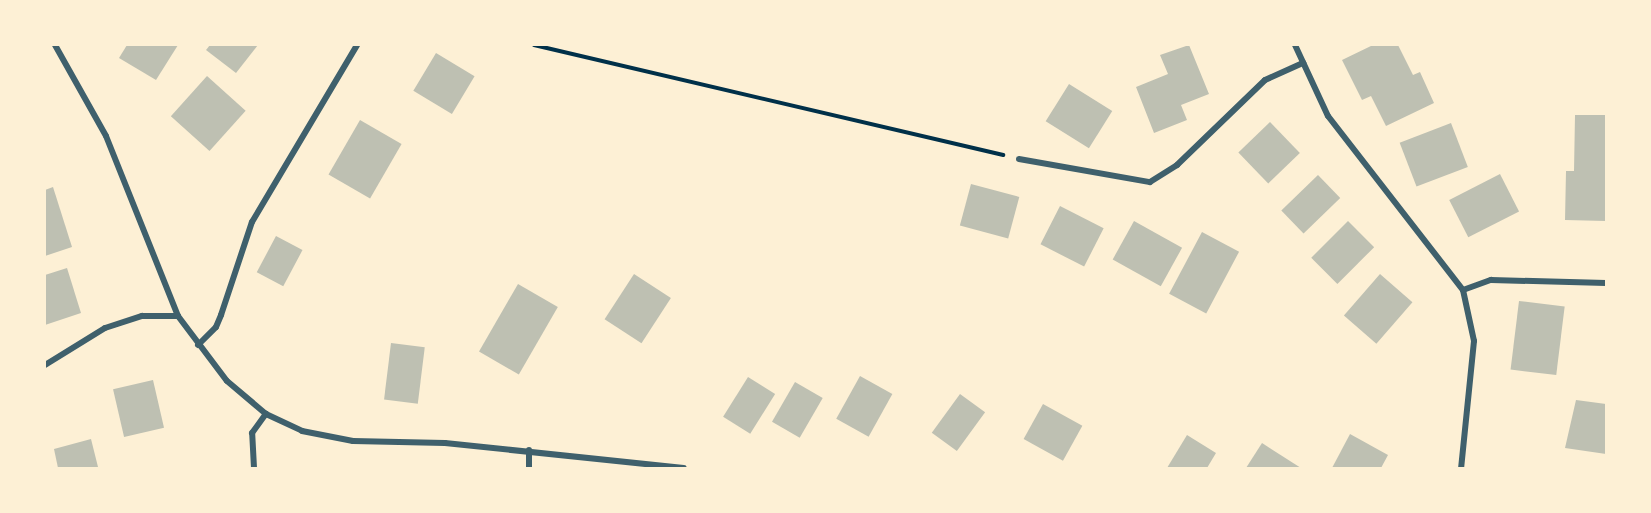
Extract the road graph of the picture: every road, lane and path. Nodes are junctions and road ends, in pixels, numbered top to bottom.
1 (55, 45) edge
2 (357, 45) edge
3 (534, 45) edge
4 (1295, 45) edge
5 (1303, 63) junction
6 (1019, 159) joint
7 (1606, 283) edge
8 (1463, 290) junction
9 (178, 316) junction
10 (198, 345) junction
11 (45, 364) edge
12 (266, 414) junction
13 (529, 450) junction
14 (254, 468) edge
15 (529, 468) edge
16 (684, 468) edge
17 (1461, 468) edge

1 - 9 street
2 - 10 street
3 - 6 path
4 - 5 street
5 - 6 street
5 - 8 street
7 - 8 street
8 - 17 street
9 - 10 street
9 - 11 street
10 - 12 street
12 - 13 street
12 - 14 street
13 - 15 street
13 - 16 street

